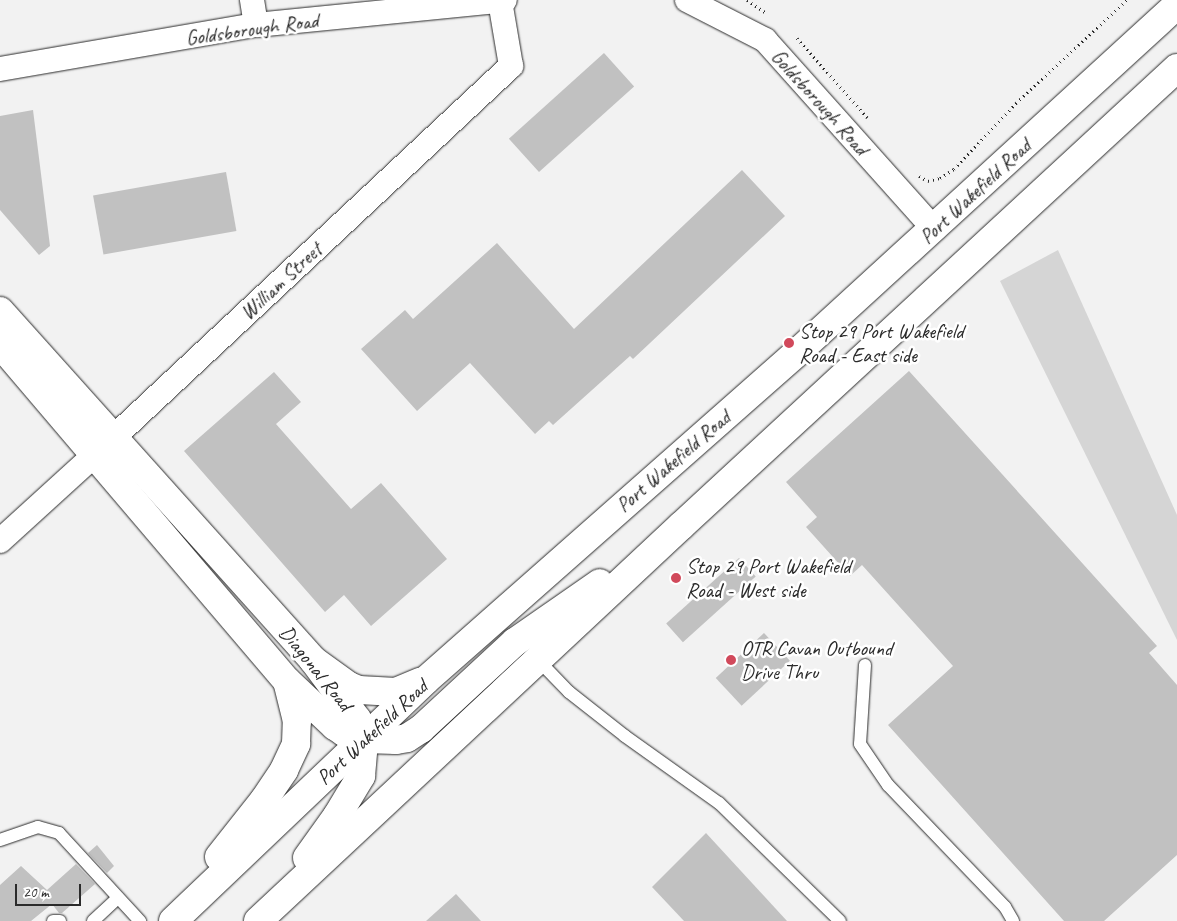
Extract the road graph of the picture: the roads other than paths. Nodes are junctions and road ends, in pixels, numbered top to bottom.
1 (252, 0) edge
2 (500, 0) edge
3 (505, 0) edge
4 (686, 0) edge
5 (1177, 5) edge
6 (256, 26) junction
7 (1177, 68) edge
8 (0, 69) edge
9 (934, 229) junction
10 (0, 311) edge
11 (0, 344) edge
12 (104, 446) junction
13 (681, 526) junction
14 (0, 540) edge
15 (313, 660) junction
16 (538, 660) junction
17 (865, 665) dead end
18 (426, 680) junction
19 (287, 681) junction
20 (364, 739) junction
21 (0, 840) edge
22 (118, 898) junction
23 (264, 915) edge
24 (53, 921) edge
25 (60, 921) edge
26 (93, 921) edge
27 (140, 921) edge
28 (169, 921) edge
29 (173, 921) edge
30 (840, 921) edge
31 (1013, 921) edge

1 - 6 street
2 - 3 street, Goldsborough Road
2 - 6 street, Goldsborough Road
2 - 12 street, William Street
4 - 9 street, Goldsborough Road
5 - 9 main road, Port Wakefield Road
6 - 8 street, Goldsborough Road
7 - 13 main road
9 - 18 main road, Port Wakefield Road
10 - 12 main road, Diagonal Road
11 - 12 main road, Diagonal Road
12 - 14 street, William Street
12 - 15 main road, Diagonal Road
12 - 19 main road, Diagonal Road
13 - 16 main road
13 - 20 main road
15 - 18 main road
15 - 20 main road, Diagonal Road
16 - 23 main road
16 - 30 lane
17 - 31 lane
18 - 20 main road, Port Wakefield Road
19 - 20 main road, Diagonal Road
19 - 28 main road
20 - 23 main road
20 - 29 main road, Port Wakefield Road
21 - 22 lane
22 - 26 lane
22 - 27 lane
24 - 25 lane

